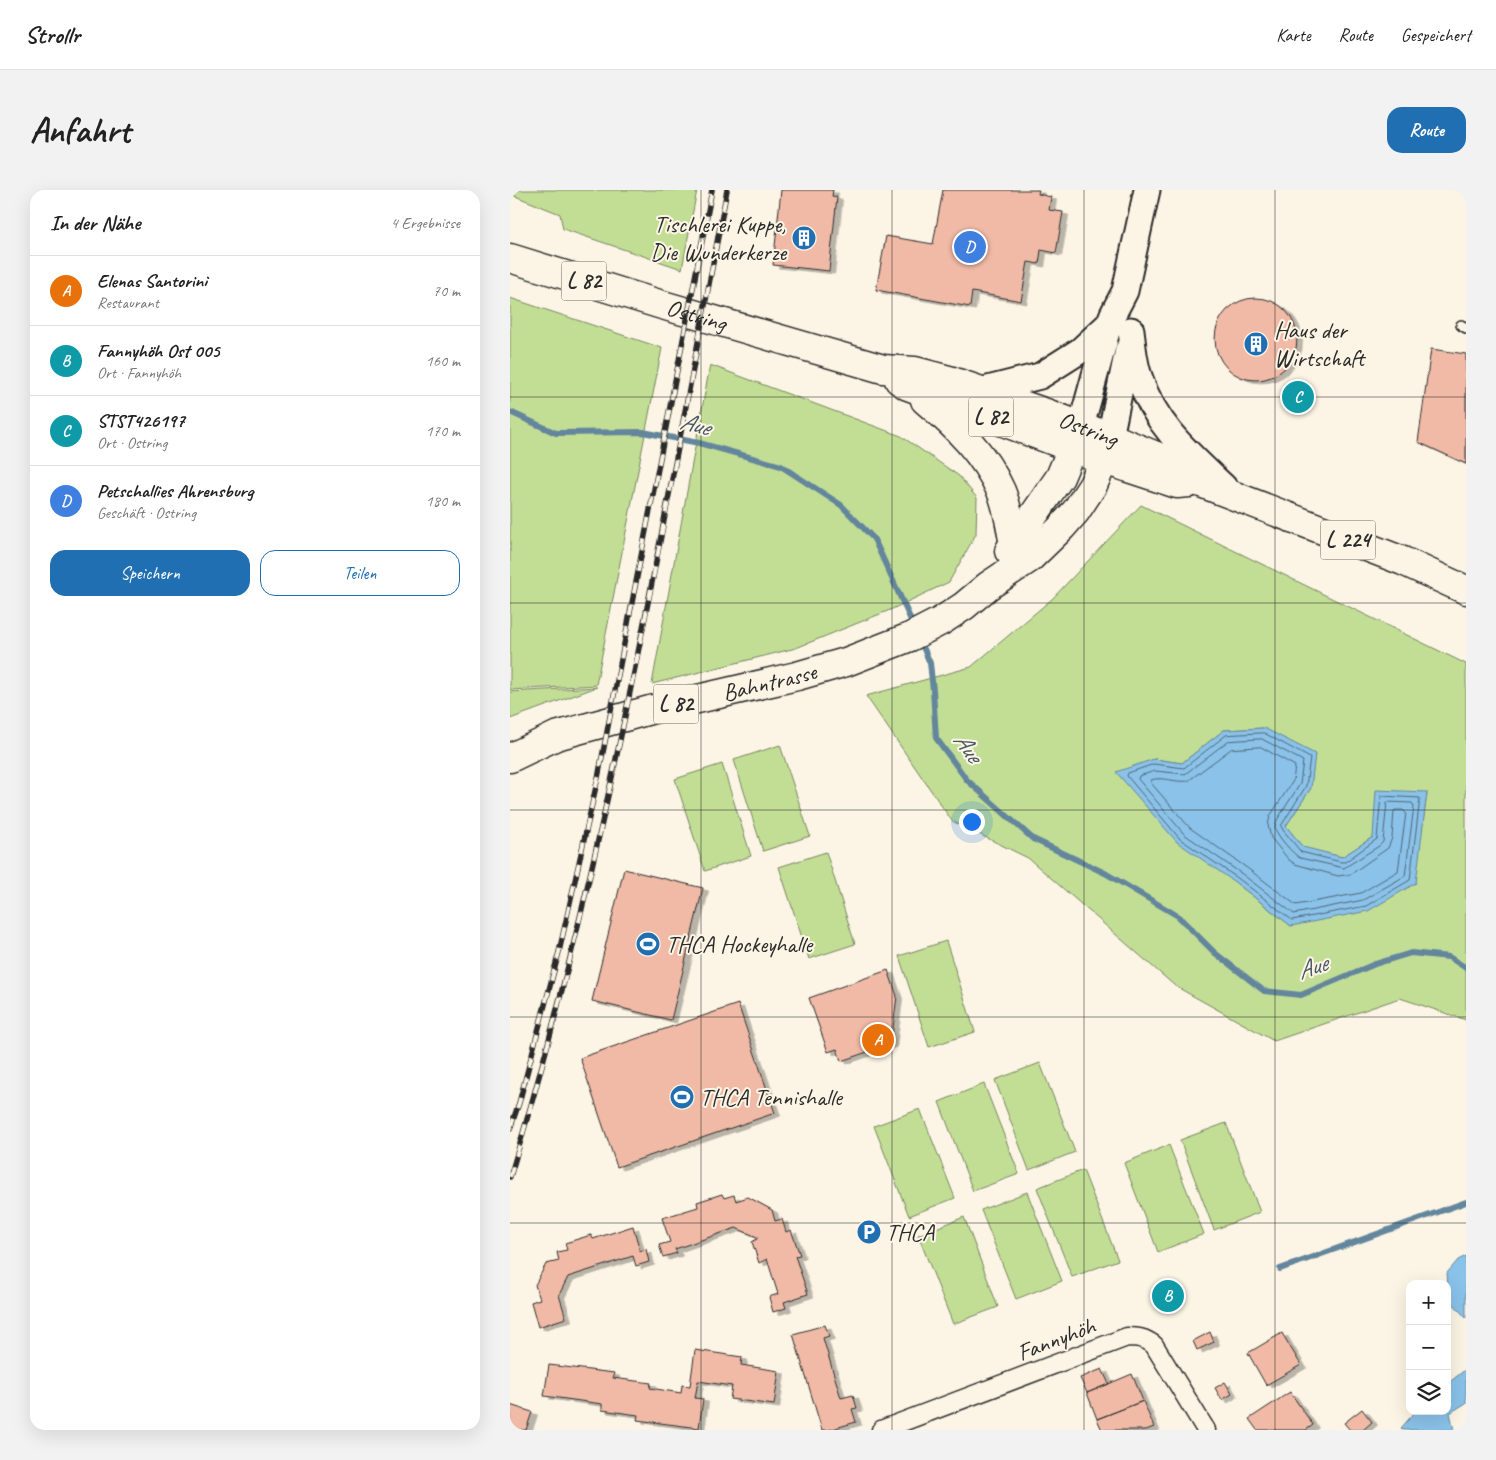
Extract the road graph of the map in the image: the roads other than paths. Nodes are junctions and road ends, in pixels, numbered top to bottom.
1 (1147, 190) edge
2 (510, 258) edge
3 (1120, 327) junction
4 (883, 369) junction
5 (908, 386) junction
6 (980, 390) junction
7 (1077, 436) junction
8 (1107, 448) junction
9 (1235, 497) junction
10 (1014, 544) junction
11 (988, 586) junction
12 (1466, 590) edge
13 (510, 758) edge
14 (881, 1430) edge
15 (1206, 1430) edge

1 - 3 main road
2 - 4 main road, Ostring / L 82
3 - 6 main road
3 - 7 main road
3 - 8 main road
3 - 9 main road
4 - 5 main road, Ostring / L 82
4 - 6 main road, Ostring / L 82
5 - 7 main road, Ostring / L 82
5 - 10 main road, L 82
6 - 7 main road, Ostring / L 82
7 - 8 main road, Ostring / L 82
7 - 10 main road, Bahntrasse / L 82
8 - 9 main road, Ostring / L 224
8 - 11 main road, Bahntrasse / L 82
9 - 12 main road, Ostring / L 224
10 - 11 main road, Bahntrasse / L 82
11 - 13 main road, Bahntrasse / L 82
14 - 15 street, Fannyhöh

